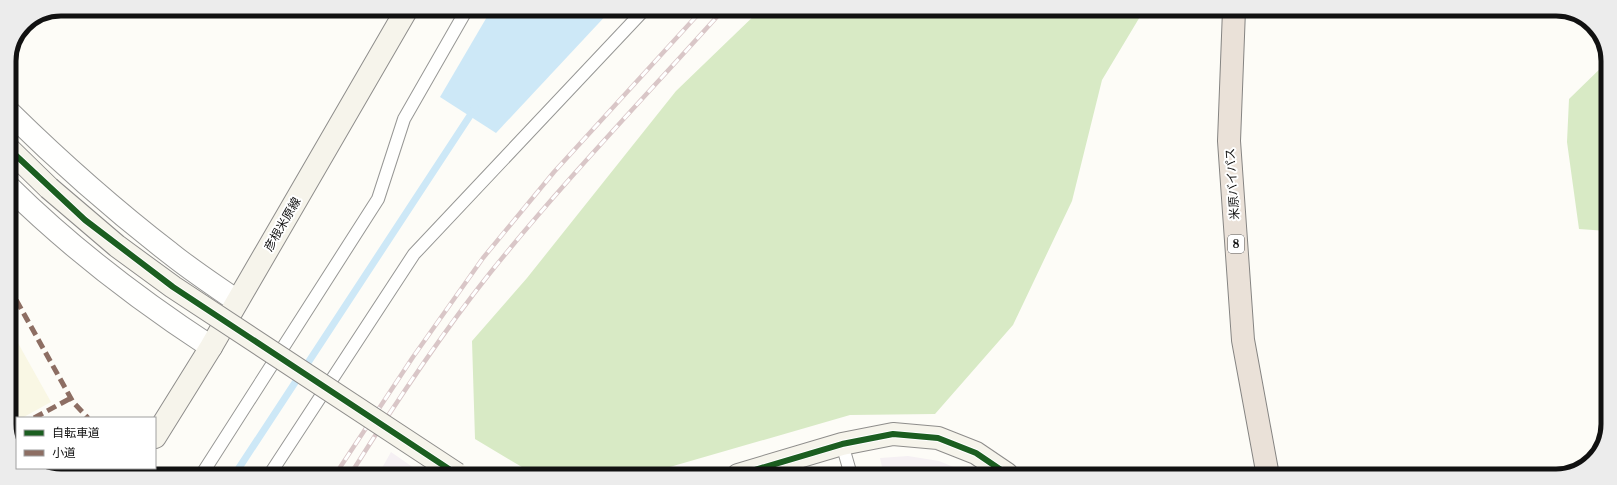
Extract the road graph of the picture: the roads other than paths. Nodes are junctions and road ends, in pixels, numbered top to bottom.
1 (404, 16) edge
2 (464, 16) edge
3 (638, 16) edge
4 (1234, 16) edge
5 (16, 119) edge
6 (16, 156) edge
7 (16, 195) edge
8 (237, 301) junction
9 (211, 347) junction
10 (156, 435) edge
11 (842, 444) junction
12 (205, 469) edge
13 (273, 469) edge
14 (450, 469) edge
15 (758, 469) edge
16 (849, 469) edge
17 (999, 469) edge
18 (1267, 469) edge

1 - 8 street, 彦根米原線
2 - 12 lane
3 - 13 lane
4 - 18 highway, 米原バイパス / 8
5 - 8 street
6 - 14 street, bridge
7 - 9 street
8 - 9 street, 彦根米原線
9 - 10 street, 彦根米原線
11 - 15 street
11 - 16 lane
11 - 17 street

